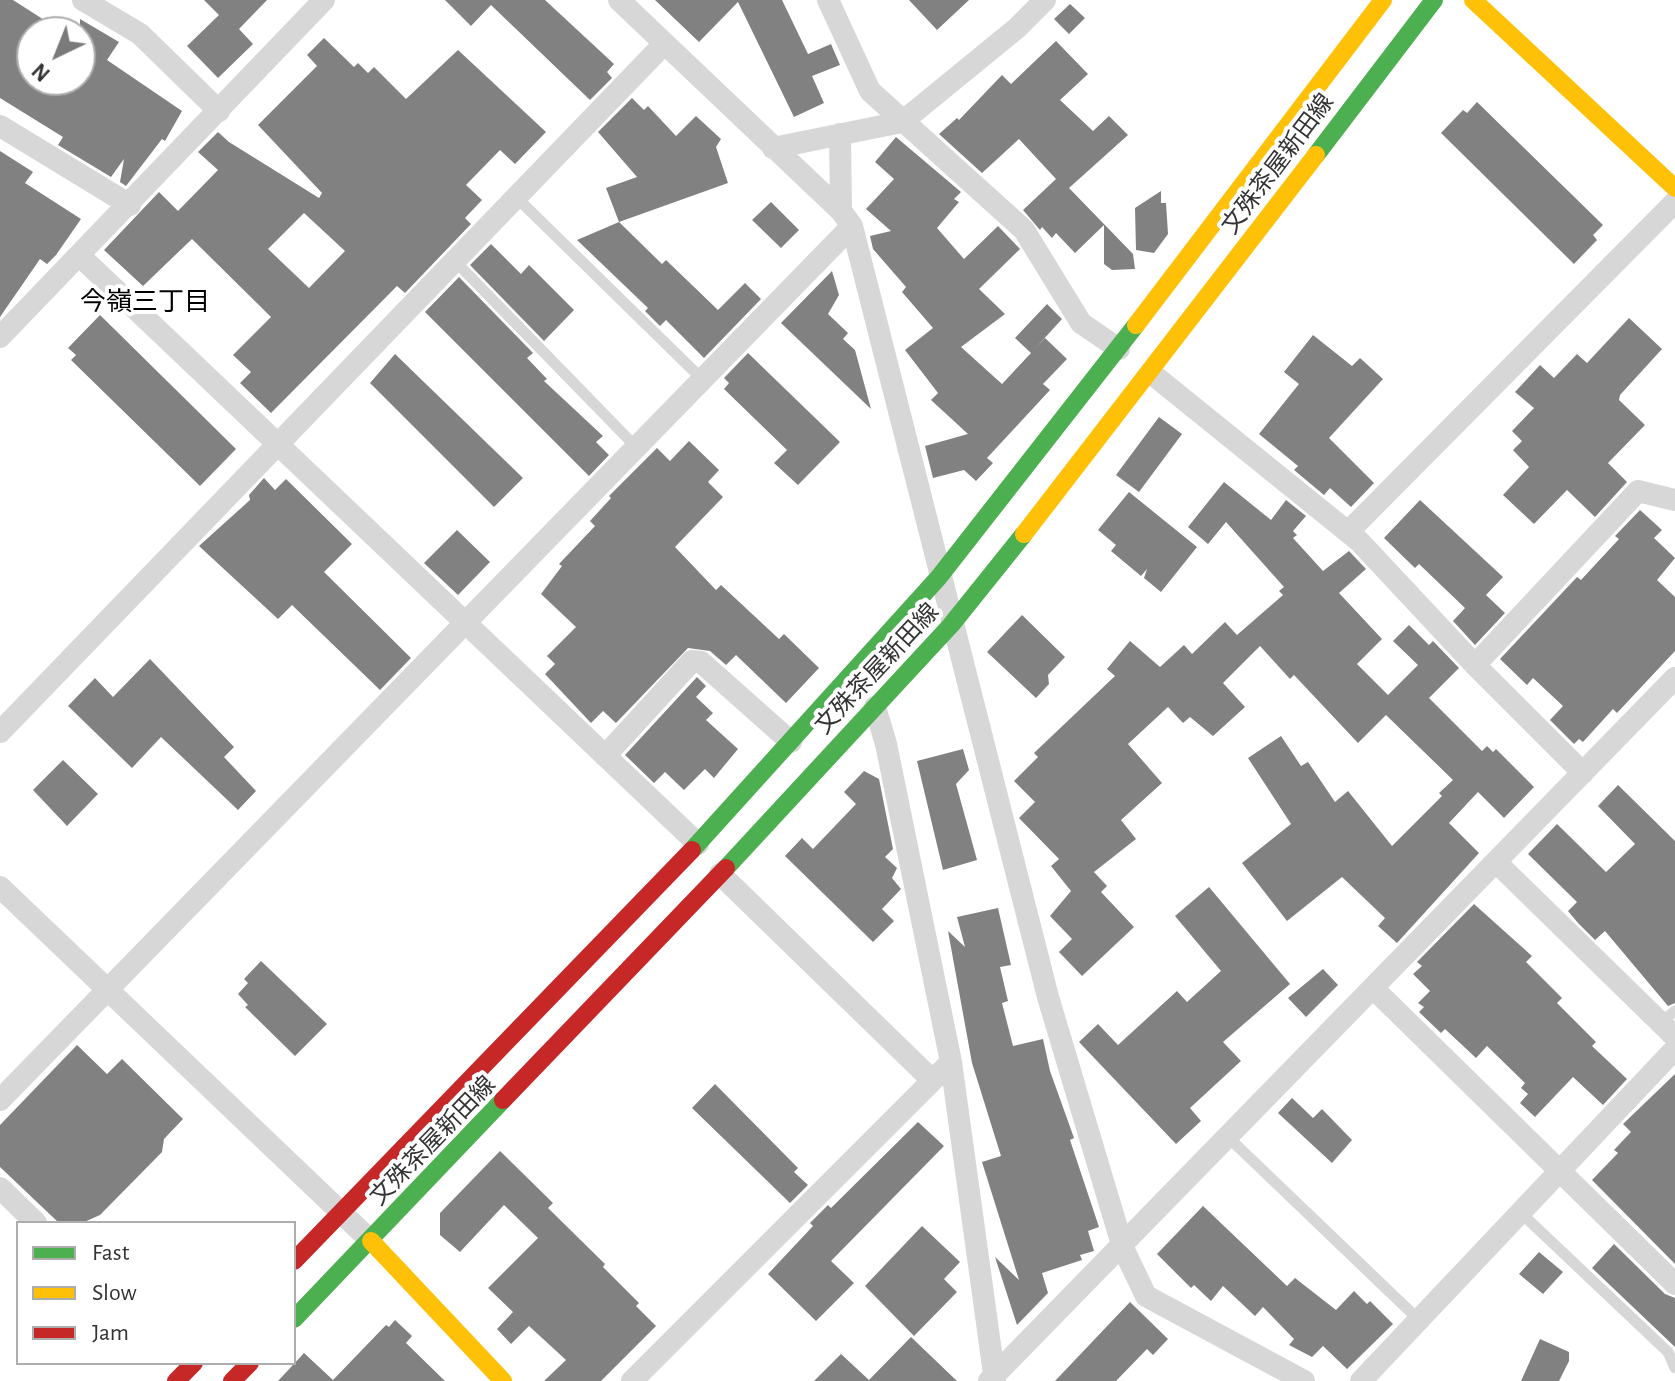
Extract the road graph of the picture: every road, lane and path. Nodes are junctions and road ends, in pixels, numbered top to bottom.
1 (83, 0) edge
2 (324, 0) edge
3 (619, 0) edge
4 (828, 0) edge
5 (1045, 0) edge
6 (1383, 0) edge
7 (1434, 0) edge
8 (1473, 0) edge
9 (664, 44) junction
10 (219, 111) junction
11 (902, 122) junction
12 (0, 126) edge
13 (840, 134) junction
14 (773, 148) junction
15 (1671, 178) edge
16 (515, 196) junction
17 (1675, 202) edge
18 (130, 205) junction
19 (847, 218) junction
20 (81, 257) junction
21 (454, 260) junction
22 (0, 337) edge
23 (1119, 349) junction
24 (1151, 373) junction
25 (704, 380) junction
26 (276, 442) junction
27 (638, 448) junction
28 (1675, 500) edge
29 (1348, 532) junction
30 (939, 577) junction
31 (951, 625) junction
32 (466, 626) junction
33 (1475, 665) junction
34 (1675, 678) edge
35 (875, 707) junction
36 (0, 732) edge
37 (791, 742) junction
38 (605, 756) junction
39 (1583, 773) junction
40 (698, 844) junction
41 (1496, 862) junction
42 (720, 874) junction
43 (0, 887) edge
44 (1373, 988) junction
45 (107, 990) junction
46 (1670, 1024) edge
47 (1675, 1049) edge
48 (951, 1062) junction
49 (932, 1080) junction
50 (0, 1100) edge
51 (1229, 1138) junction
52 (1561, 1172) junction
53 (0, 1188) edge
54 (341, 1213) junction
55 (1521, 1213) junction
56 (34, 1221) edge
57 (371, 1241) junction
58 (1123, 1248) junction
59 (296, 1259) edge
60 (1675, 1284) edge
61 (296, 1317) edge
62 (1419, 1320) junction
63 (1672, 1349) edge
64 (248, 1365) edge
65 (1675, 1368) edge
66 (993, 1379) edge
67 (232, 1381) edge
68 (503, 1381) edge
69 (632, 1381) edge
70 (1304, 1381) edge
71 (1361, 1381) edge

1 - 10 street
2 - 10 street
3 - 9 street
4 - 11 street
5 - 11 street
6 - 23 main road, 文殊茶屋新田線
7 - 24 main road, 文殊茶屋新田線
8 - 15 main road
9 - 14 street
9 - 16 street
10 - 18 street
11 - 13 street
11 - 23 street
12 - 18 street
13 - 14 street
13 - 19 street
14 - 19 street
16 - 21 street
16 - 25 lane
17 - 29 street
18 - 20 street
19 - 25 street
19 - 30 street
20 - 22 street
20 - 26 street
21 - 26 street
21 - 27 lane
23 - 30 main road, 文殊茶屋新田線
24 - 29 street
24 - 31 main road, 文殊茶屋新田線
25 - 27 street
26 - 32 street
26 - 36 street
27 - 32 street
28 - 33 street
29 - 33 street
30 - 31 street
30 - 37 main road, 文殊茶屋新田線
31 - 35 main road, 文殊茶屋新田線
31 - 58 street
32 - 38 street
32 - 45 street
33 - 39 street
34 - 39 street
35 - 42 main road, 文殊茶屋新田線
35 - 48 street
37 - 38 street
37 - 40 main road, 文殊茶屋新田線
38 - 40 street
39 - 41 street
40 - 54 main road, 文殊茶屋新田線
41 - 44 street
41 - 46 street
42 - 49 street
42 - 57 main road, 文殊茶屋新田線
43 - 45 street
44 - 51 street
44 - 52 street
45 - 50 street
45 - 54 street
47 - 52 street
48 - 49 street
48 - 66 street
49 - 69 street
51 - 58 street
51 - 62 lane
52 - 55 street
52 - 60 street
53 - 56 street
54 - 57 street
54 - 59 main road, 文殊茶屋新田線
55 - 62 street
55 - 63 lane
57 - 61 main road, 文殊茶屋新田線
57 - 68 main road
58 - 66 street
58 - 70 street
62 - 71 street
63 - 65 lane
64 - 67 main road

